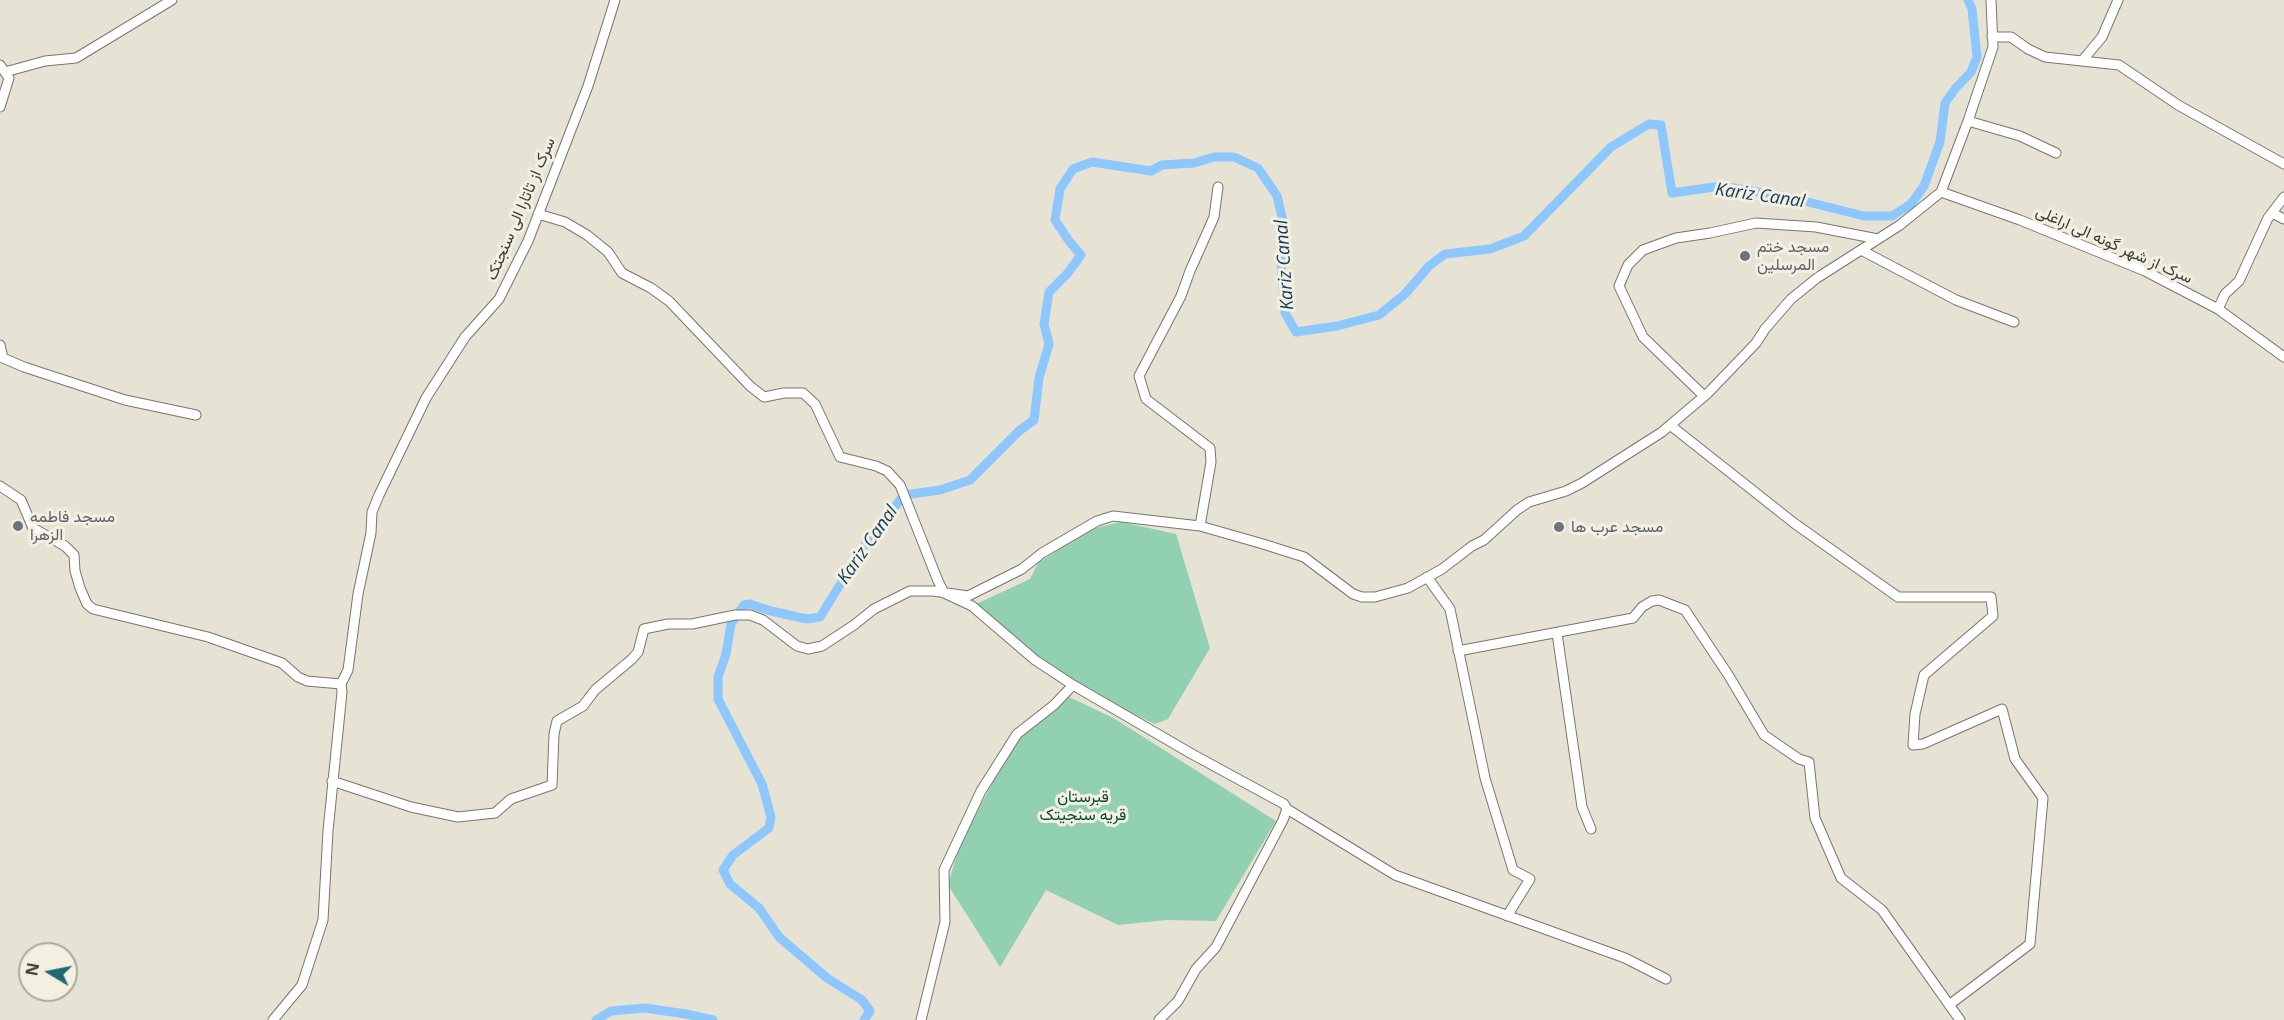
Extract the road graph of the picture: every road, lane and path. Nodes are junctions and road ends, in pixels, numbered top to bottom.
1 (172, 0) edge
2 (615, 0) edge
3 (1991, 0) edge
4 (2118, 0) edge
5 (1992, 38) junction
6 (2082, 61) junction
7 (2, 68) edge
8 (0, 107) edge
9 (1968, 121) junction
10 (2056, 153) dead end
11 (2284, 164) edge
12 (1218, 187) dead end
13 (1941, 192) junction
14 (2284, 197) edge
15 (2272, 213) junction
16 (538, 214) junction
17 (2284, 219) edge
18 (1878, 239) junction
19 (1861, 250) junction
20 (2218, 309) junction
21 (2014, 322) dead end
22 (0, 345) edge
23 (2284, 357) edge
24 (1704, 396) junction
25 (196, 415) dead end
26 (1670, 425) junction
27 (0, 486) edge
28 (1200, 526) junction
29 (1427, 577) junction
30 (944, 593) junction
31 (1557, 633) junction
32 (1458, 651) junction
33 (341, 684) junction
34 (1073, 685) junction
35 (332, 781) junction
36 (1287, 809) junction
37 (1592, 829) dead end
38 (1507, 916) junction
39 (1666, 979) dead end
40 (1949, 1005) junction
41 (273, 1020) edge
42 (921, 1020) edge
43 (1159, 1020) edge
44 (1960, 1020) edge

1 - 7 street
2 - 16 street, سرک از تاتارا الی سنجتک
3 - 5 street
4 - 6 street
5 - 6 street
5 - 9 street
6 - 11 street
7 - 8 street
9 - 10 street
9 - 13 street
12 - 28 street
13 - 18 street
13 - 20 street, سرک از شهر گونه الی اراغلی
14 - 15 street
15 - 17 street
15 - 20 street
16 - 30 street
16 - 33 street, سرک از تاتارا الی سنجتک
18 - 19 street
18 - 24 street
19 - 21 street
19 - 24 street
20 - 23 street, سرک از شهر گونه الی اراغلی
22 - 25 street
24 - 26 street
26 - 29 street
26 - 40 street
27 - 33 street
28 - 29 street
28 - 30 street
29 - 32 street
30 - 34 street
30 - 35 street
31 - 32 street
31 - 37 street
31 - 40 street
32 - 38 street
33 - 35 street, سرک از تاتارا الی سنجتک
34 - 36 street
34 - 42 street
35 - 41 street, سرک از تاتارا الی سنجتک
36 - 38 street
36 - 43 street
38 - 39 street
40 - 44 street

